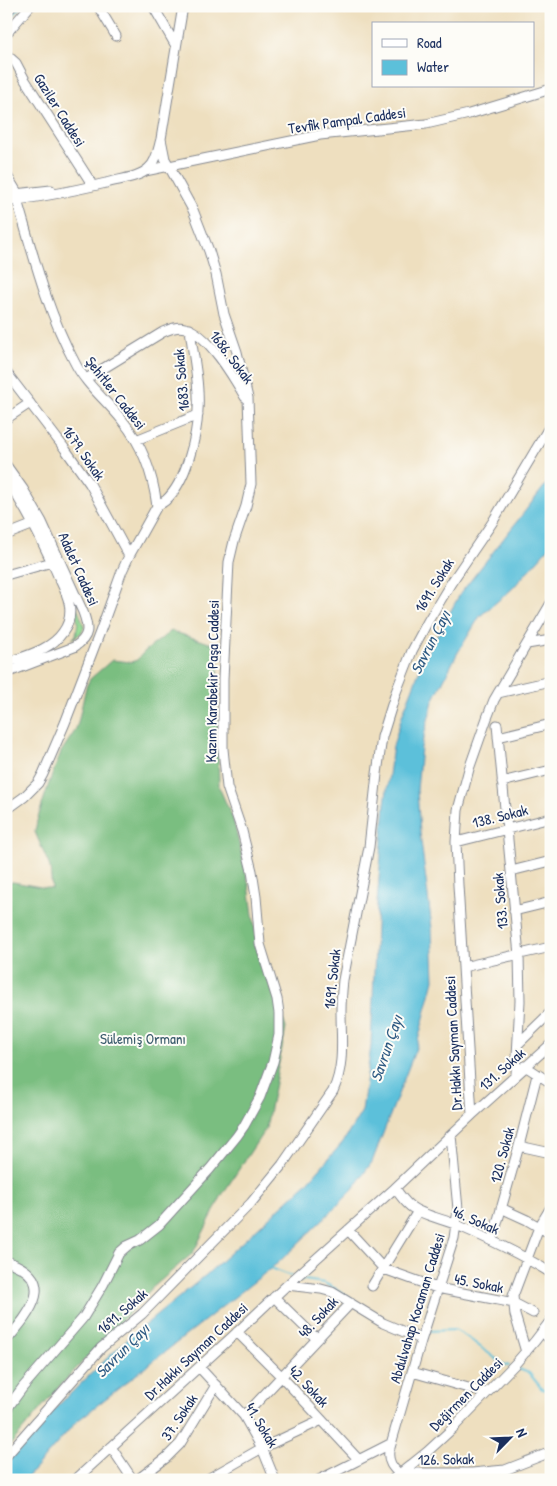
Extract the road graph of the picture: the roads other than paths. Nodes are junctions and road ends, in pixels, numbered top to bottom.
1 (12, 6) edge
2 (30, 6) edge
3 (98, 6) edge
4 (153, 6) edge
5 (183, 6) edge
6 (6, 12) edge
7 (6, 34) edge
8 (116, 36) dead end
9 (176, 46) junction
10 (6, 54) edge
11 (551, 89) edge
12 (161, 139) junction
13 (153, 163) junction
14 (168, 166) junction
15 (145, 171) junction
16 (6, 174) edge
17 (90, 181) junction
18 (6, 195) edge
19 (17, 197) junction
20 (6, 201) edge
21 (190, 330) junction
22 (6, 372) edge
23 (86, 380) junction
24 (30, 403) junction
25 (248, 403) junction
26 (198, 415) junction
27 (6, 419) edge
28 (551, 424) edge
29 (136, 440) junction
30 (6, 465) edge
31 (6, 480) edge
32 (157, 506) junction
33 (34, 524) junction
34 (6, 535) edge
35 (128, 556) junction
36 (52, 562) junction
37 (6, 575) edge
38 (551, 602) edge
39 (551, 640) edge
40 (526, 644) junction
41 (6, 664) edge
42 (6, 673) edge
43 (551, 681) edge
44 (498, 692) junction
45 (551, 724) edge
46 (498, 725) dead end
47 (498, 738) junction
48 (551, 770) edge
49 (502, 782) junction
50 (6, 810) edge
51 (551, 818) edge
52 (507, 829) junction
53 (456, 842) junction
54 (551, 861) edge
55 (510, 871) junction
56 (551, 902) edge
57 (514, 911) junction
58 (551, 947) edge
59 (518, 955) junction
60 (463, 967) junction
61 (551, 1012) edge
62 (518, 1044) junction
63 (551, 1044) edge
64 (525, 1066) junction
65 (516, 1074) junction
66 (537, 1075) junction
67 (551, 1084) edge
68 (472, 1115) junction
69 (451, 1135) junction
70 (519, 1146) junction
71 (551, 1153) edge
72 (394, 1188) junction
73 (551, 1207) edge
74 (501, 1208) junction
75 (418, 1211) junction
76 (456, 1225) junction
77 (539, 1227) junction
78 (348, 1230) junction
79 (551, 1234) edge
80 (492, 1242) junction
81 (527, 1258) junction
82 (6, 1261) edge
83 (384, 1269) junction
84 (551, 1273) edge
85 (286, 1285) junction
86 (372, 1286) dead end
87 (437, 1288) junction
88 (274, 1297) junction
89 (351, 1303) junction
90 (514, 1303) junction
91 (533, 1313) dead end
92 (551, 1320) edge
93 (237, 1332) junction
94 (542, 1332) junction
95 (317, 1339) junction
96 (421, 1339) junction
97 (6, 1341) edge
98 (551, 1341) edge
99 (526, 1352) junction
100 (199, 1367) junction
101 (412, 1372) junction
102 (282, 1376) junction
103 (216, 1385) junction
104 (486, 1393) junction
105 (6, 1410) edge
106 (244, 1416) junction
107 (322, 1420) junction
108 (390, 1444) junction
109 (111, 1447) junction
110 (262, 1448) junction
111 (551, 1452) edge
112 (6, 1456) edge
113 (359, 1460) junction
114 (399, 1478) edge
115 (75, 1480) edge
116 (133, 1480) edge
117 (137, 1480) edge
118 (206, 1480) edge
119 (275, 1480) edge
120 (319, 1480) edge

1 - 6 street
2 - 7 street
3 - 8 street
4 - 9 street
5 - 9 street
9 - 12 street
10 - 17 street, Gaziler Caddesi
11 - 14 street, Tevfik Pampal Caddesi
12 - 13 street
12 - 14 street, Kazım Karabekir Paşa Caddesi
13 - 15 street, Tevfik Pampal Caddesi
13 - 17 street, Tevfik Pampal Caddesi
14 - 15 street, Tevfik Pampal Caddesi
14 - 25 street, Kazım Karabekir Paşa Caddesi
15 - 19 street, Tevfik Pampal Caddesi
16 - 19 street, Şehitler Caddesi
17 - 19 street, Tevfik Pampal Caddesi
18 - 19 street, Tevfik Pampal Caddesi
19 - 20 street, Tevfik Pampal Caddesi
19 - 23 street, Şehitler Caddesi
21 - 23 street, 1686. Sokak
21 - 25 street, 1686. Sokak
21 - 26 street, 1683. Sokak
22 - 24 street, 1679. Sokak
23 - 29 street, Şehitler Caddesi
24 - 27 street
24 - 35 street, 1679. Sokak
25 - 105 street, Kazım Karabekir Paşa Caddesi
26 - 29 street
26 - 32 street, 1683. Sokak
28 - 112 street, 1691. Sokak
29 - 32 street, Şehitler Caddesi
30 - 42 street, Adalet Caddesi
31 - 33 street
32 - 35 street
33 - 34 street
33 - 36 street
35 - 50 street
36 - 37 street
36 - 41 street
38 - 40 street, Dr.Hakkı Sayman Caddesi
39 - 40 street
40 - 44 street, Dr.Hakkı Sayman Caddesi
43 - 44 street
44 - 53 street, Dr.Hakkı Sayman Caddesi
45 - 47 street
46 - 47 street, 133. Sokak
47 - 49 street, 133. Sokak
48 - 49 street
49 - 52 street, 133. Sokak
51 - 52 street, 138. Sokak
52 - 53 street, 138. Sokak
52 - 55 street, 133. Sokak
53 - 60 street, Dr.Hakkı Sayman Caddesi
54 - 55 street
55 - 57 street, 133. Sokak
56 - 57 street
57 - 59 street, 133. Sokak
58 - 59 street
59 - 60 street
59 - 62 street, 133. Sokak
60 - 68 street, Dr.Hakkı Sayman Caddesi
61 - 62 street
62 - 65 street, 133. Sokak
63 - 64 street, 131. Sokak
64 - 65 street, 131. Sokak
64 - 66 street
65 - 68 street, 131. Sokak
66 - 67 street
66 - 70 street, 120. Sokak
68 - 69 street, Dr.Hakkı Sayman Caddesi
69 - 72 street, Dr.Hakkı Sayman Caddesi
69 - 76 street, Abdulvahap Kocaman Caddesi
70 - 71 street
70 - 74 street, 120. Sokak
72 - 75 street, 46. Sokak
72 - 78 street, Dr.Hakkı Sayman Caddesi
73 - 77 street
74 - 77 street
74 - 80 street, 120. Sokak
75 - 76 street, 46. Sokak
75 - 83 street
76 - 80 street, 46. Sokak
76 - 87 street, Abdulvahap Kocaman Caddesi
77 - 79 street
77 - 81 street
78 - 83 street, 45. Sokak
78 - 85 street, Dr.Hakkı Sayman Caddesi
80 - 81 street, 46. Sokak
81 - 84 street, 46. Sokak
81 - 90 street
82 - 97 street
83 - 86 street
83 - 87 street, 45. Sokak
85 - 88 street, Dr.Hakkı Sayman Caddesi
85 - 89 street
87 - 90 street, 45. Sokak
87 - 96 street, Abdulvahap Kocaman Caddesi
88 - 93 street, Dr.Hakkı Sayman Caddesi
88 - 95 street
89 - 95 street, 48. Sokak
89 - 96 street
90 - 91 street, 45. Sokak
90 - 99 street
92 - 94 street, Değirmen Caddesi
93 - 100 street, Dr.Hakkı Sayman Caddesi
93 - 102 street, 42. Sokak
94 - 98 street
94 - 99 street, Değirmen Caddesi
95 - 102 street, 48. Sokak
96 - 101 street, Abdulvahap Kocaman Caddesi
99 - 104 street, Değirmen Caddesi
100 - 103 street, 41. Sokak
100 - 109 street, Dr.Hakkı Sayman Caddesi
101 - 104 street
101 - 108 street, Abdulvahap Kocaman Caddesi
102 - 106 street, 48. Sokak
102 - 107 street, 42. Sokak
103 - 106 street, 41. Sokak
103 - 117 street, 37. Sokak
104 - 114 street, Değirmen Caddesi
106 - 110 street, 41. Sokak
107 - 110 street
107 - 113 street, 42. Sokak
108 - 113 street
108 - 114 street, Abdulvahap Kocaman Caddesi
109 - 115 street, Dr.Hakkı Sayman Caddesi
109 - 116 street
110 - 118 street
110 - 119 street, 41. Sokak
111 - 114 street, 126. Sokak
113 - 120 street

